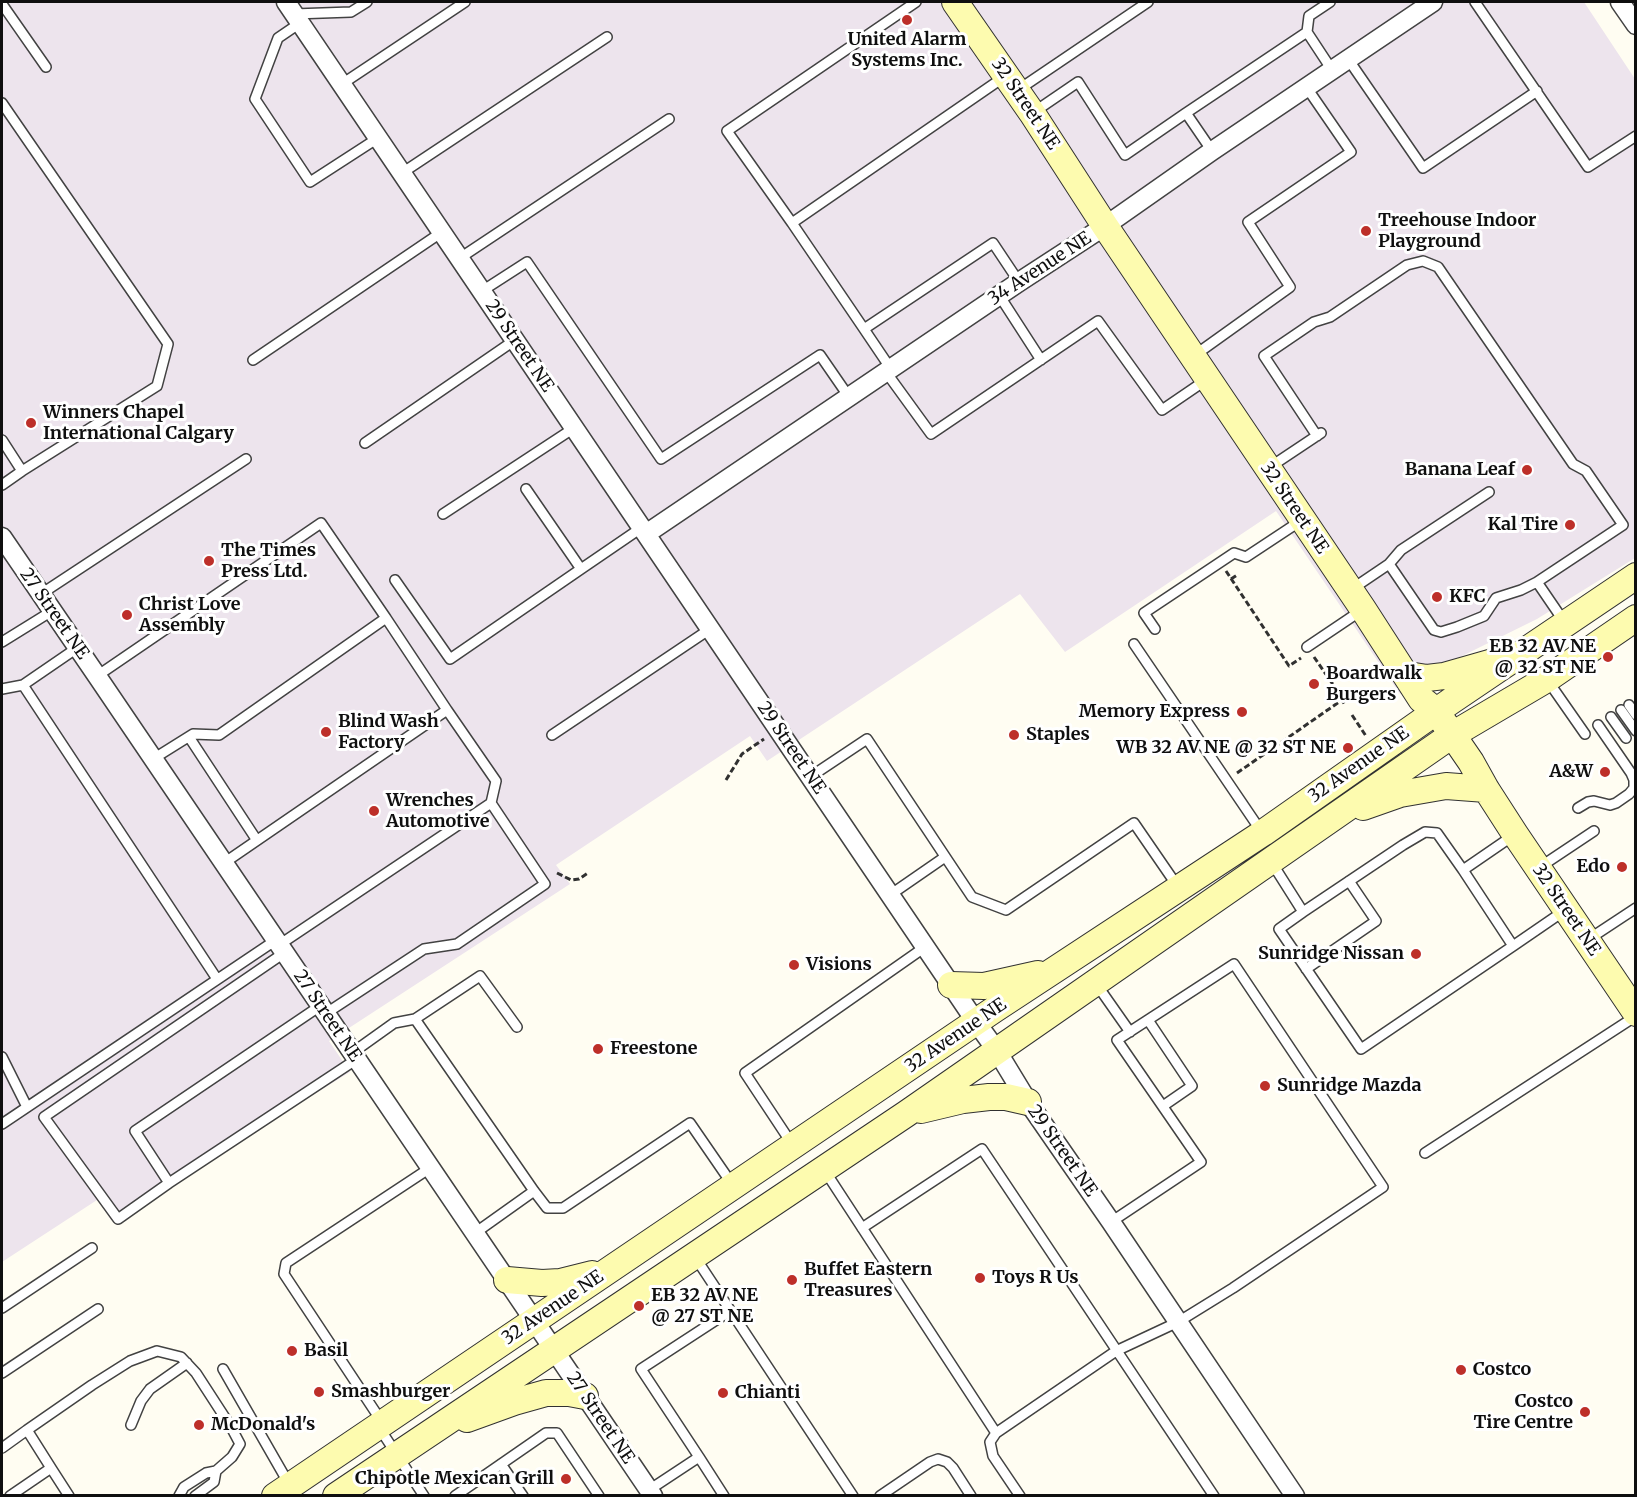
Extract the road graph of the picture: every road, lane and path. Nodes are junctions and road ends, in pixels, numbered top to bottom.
1 (367, 2) edge
2 (465, 2) edge
3 (916, 2) edge
4 (955, 2) edge
5 (1148, 2) edge
6 (1330, 2) edge
7 (1433, 2) edge
8 (1476, 2) edge
9 (1620, 2) edge
10 (2, 4) edge
11 (293, 13) edge
12 (1635, 25) edge
13 (1307, 32) junction
14 (608, 37) dead end
15 (1348, 59) junction
16 (46, 66) dead end
17 (1332, 70) junction
18 (1011, 83) junction
19 (342, 84) junction
20 (1307, 88) junction
21 (1536, 92) junction
22 (2, 103) edge
23 (1032, 113) junction
24 (1186, 113) junction
25 (669, 118) dead end
26 (1635, 136) edge
27 (378, 138) junction
28 (1212, 151) junction
29 (402, 172) junction
30 (792, 223) junction
31 (1105, 226) junction
32 (442, 232) junction
33 (460, 258) junction
34 (1019, 282) junction
35 (482, 291) junction
36 (999, 295) junction
37 (864, 329) junction
38 (515, 340) junction
39 (1192, 357) junction
40 (253, 360) dead end
41 (1041, 360) junction
42 (889, 370) junction
43 (1207, 379) junction
44 (849, 397) junction
45 (574, 428) junction
46 (2, 440) edge
47 (365, 443) dead end
48 (246, 459) dead end
49 (1268, 468) junction
50 (22, 471) junction
51 (2, 485) edge
52 (526, 489) dead end
53 (1490, 492) dead end
54 (443, 514) dead end
55 (1302, 520) junction
56 (644, 531) junction
57 (2, 537) edge
58 (1389, 564) junction
59 (580, 569) junction
60 (1224, 570) dead end
61 (1237, 575) dead end
62 (1635, 576) edge
63 (1231, 579) junction
64 (395, 580) dead end
65 (1537, 582) junction
66 (41, 594) junction
67 (1357, 599) junction
68 (52, 611) junction
69 (386, 618) junction
70 (1635, 618) edge
71 (1566, 623) junction
72 (710, 629) junction
73 (1155, 629) dead end
74 (2, 642) edge
75 (1134, 644) dead end
76 (77, 648) junction
77 (1308, 651) junction
78 (1522, 652) junction
79 (1408, 675) junction
80 (97, 676) junction
81 (1546, 679) junction
82 (23, 685) junction
83 (2, 690) edge
84 (1341, 698) junction
85 (1345, 705) dead end
86 (447, 710) junction
87 (1436, 711) junction
88 (1352, 715) dead end
89 (1635, 715) edge
90 (1611, 717) dead end
91 (1599, 725) dead end
92 (778, 730) junction
93 (1635, 731) edge
94 (1585, 734) dead end
95 (552, 735) dead end
96 (1452, 735) junction
97 (189, 737) junction
98 (1626, 738) dead end
99 (1370, 742) dead end
100 (153, 759) junction
101 (1235, 774) dead end
102 (810, 777) junction
103 (726, 780) dead end
104 (1486, 789) junction
105 (491, 803) junction
106 (1578, 808) dead end
107 (1335, 816) junction
108 (1594, 831) dead end
109 (1263, 833) junction
110 (1515, 834) junction
111 (256, 839) junction
112 (945, 857) junction
113 (1271, 861) junction
114 (224, 862) junction
115 (1538, 868) junction
116 (1463, 870) junction
117 (557, 873) dead end
118 (588, 873) dead end
119 (1349, 881) junction
120 (1179, 889) junction
121 (890, 895) junction
122 (1635, 908) edge
123 (1566, 910) junction
124 (1303, 912) junction
125 (1587, 941) junction
126 (280, 946) junction
127 (1513, 946) junction
128 (925, 947) junction
129 (1306, 969) junction
130 (1053, 970) junction
131 (217, 979) junction
132 (1095, 982) junction
133 (951, 985) junction
134 (323, 1010) junction
135 (1635, 1014) edge
136 (415, 1019) junction
137 (1148, 1020) junction
138 (976, 1022) junction
139 (517, 1027) dead end
140 (1130, 1032) junction
141 (997, 1051) junction
142 (355, 1056) junction
143 (2, 1057) edge
144 (1028, 1102) junction
145 (1163, 1106) junction
146 (27, 1107) junction
147 (906, 1114) junction
148 (2, 1124) edge
149 (794, 1146) junction
150 (1425, 1153) dead end
151 (430, 1168) junction
152 (823, 1170) junction
153 (169, 1183) junction
154 (733, 1186) junction
155 (534, 1191) junction
156 (1111, 1222) junction
157 (862, 1228) junction
158 (475, 1233) junction
159 (92, 1248) dead end
160 (693, 1255) junction
161 (609, 1269) junction
162 (507, 1280) junction
163 (2, 1308) edge
164 (98, 1309) dead end
165 (730, 1311) junction
166 (534, 1320) junction
167 (1178, 1322) junction
168 (554, 1349) junction
169 (1116, 1351) junction
170 (187, 1363) junction
171 (223, 1369) dead end
172 (2, 1373) edge
173 (585, 1396) junction
174 (131, 1425) dead end
175 (378, 1426) junction
176 (27, 1430) junction
177 (430, 1432) junction
178 (996, 1433) junction
179 (2, 1448) edge
180 (397, 1455) junction
181 (699, 1456) junction
182 (501, 1464) junction
183 (51, 1468) junction
184 (216, 1471) junction
185 (283, 1491) edge
186 (651, 1493) edge
187 (180, 1495) edge
188 (10, 1496) edge
189 (69, 1496) edge
190 (195, 1496) edge
191 (336, 1496) edge
192 (424, 1496) edge
193 (455, 1496) edge
194 (522, 1496) edge
195 (599, 1496) edge
196 (724, 1496) edge
197 (853, 1496) edge
198 (880, 1496) edge
199 (971, 1496) edge
200 (1020, 1496) edge
201 (1214, 1496) edge
202 (1295, 1496) edge

1 - 11 lane
2 - 19 lane
3 - 30 lane
4 - 18 main road, 32 Street NE
5 - 18 lane
6 - 13 lane
7 - 15 street, 34 Avenue NE
8 - 21 lane
9 - 12 street
10 - 16 lane
11 - 19 street, 29 Street NE
11 - 27 lane
13 - 17 lane
13 - 24 lane
14 - 29 lane
15 - 17 street, 34 Avenue NE
15 - 21 lane
17 - 20 street, 34 Avenue NE
18 - 23 main road, 32 Street NE
18 - 30 lane
19 - 27 street, 29 Street NE
20 - 28 street, 34 Avenue NE
20 - 39 lane
21 - 26 lane
22 - 50 lane
23 - 24 lane
23 - 31 main road, 32 Street NE
24 - 28 lane
25 - 33 lane
27 - 29 street, 29 Street NE
28 - 31 street, 34 Avenue NE
29 - 32 street, 29 Street NE
30 - 37 lane
31 - 34 street, 34 Avenue NE
31 - 39 main road, 32 Street NE
32 - 33 street, 29 Street NE
32 - 40 lane
33 - 35 street, 29 Street NE
34 - 36 street, 34 Avenue NE
34 - 37 lane
35 - 38 street, 29 Street NE
35 - 44 lane
36 - 41 lane
36 - 42 street, 34 Avenue NE
37 - 42 lane
38 - 45 street, 29 Street NE
38 - 47 lane
39 - 43 main road, 32 Street NE
41 - 42 lane
41 - 43 lane
42 - 44 street, 34 Avenue NE
43 - 49 main road, 32 Street NE
44 - 56 street, 34 Avenue NE
45 - 54 lane
45 - 56 street, 29 Street NE
46 - 50 lane
48 - 66 lane
49 - 55 main road, 32 Street NE
49 - 65 lane
50 - 51 lane
52 - 59 lane
53 - 58 lane
55 - 67 main road, 32 Street NE
55 - 73 lane
56 - 59 lane
56 - 72 street, 29 Street NE
57 - 66 street, 27 Street NE
58 - 65 lane
58 - 67 lane
59 - 64 lane
60 - 63 path
61 - 63 path
62 - 71 main road, 32 Avenue NE
63 - 77 path
65 - 71 lane
66 - 68 street, 27 Street NE
67 - 77 lane
67 - 79 main road, 32 Street NE
68 - 74 lane
68 - 76 street, 27 Street NE
69 - 80 lane
69 - 86 lane
69 - 97 lane
70 - 81 main road, 32 Avenue NE
71 - 78 main road, 32 Avenue NE
72 - 92 street, 29 Street NE
72 - 95 lane
75 - 109 lane
76 - 80 street, 27 Street NE
76 - 82 lane
77 - 84 path
78 - 79 main road
78 - 87 main road, 32 Avenue NE
79 - 87 main road, 32 Street NE
80 - 100 street, 27 Street NE
81 - 94 lane
81 - 96 main road, 32 Avenue NE
82 - 83 lane
82 - 131 lane
84 - 85 path
84 - 101 path
86 - 105 lane
86 - 111 lane
87 - 96 main road, 32 Street NE
87 - 109 main road, 32 Avenue NE
88 - 99 path
89 - 93 lane
90 - 98 lane
91 - 106 lane
92 - 102 street, 29 Street NE
92 - 103 path
96 - 104 main road, 32 Street NE
96 - 107 main road, 32 Avenue NE
97 - 100 lane
97 - 111 lane
100 - 114 street, 27 Street NE
102 - 112 lane
102 - 121 street, 29 Street NE
104 - 107 main road
104 - 110 main road, 32 Street NE
105 - 126 lane
105 - 134 lane
107 - 113 main road, 32 Avenue NE
108 - 115 lane
109 - 120 main road, 32 Avenue NE
110 - 115 main road, 32 Street NE
110 - 116 lane
111 - 114 lane
112 - 120 lane
112 - 121 lane
113 - 124 lane
113 - 132 main road, 32 Avenue NE
114 - 126 street, 27 Street NE
115 - 123 main road, 32 Street NE
116 - 119 lane
116 - 127 lane
117 - 118 path
119 - 124 lane
119 - 129 lane
120 - 130 main road, 32 Avenue NE
121 - 128 street, 29 Street NE
122 - 125 lane
123 - 125 main road, 32 Street NE
123 - 127 lane
124 - 129 lane
125 - 135 main road, 32 Street NE
126 - 131 lane
126 - 134 street, 27 Street NE
126 - 153 lane
127 - 129 lane
128 - 133 street, 29 Street NE
128 - 149 lane
130 - 133 main road
130 - 138 main road, 32 Avenue NE
131 - 146 lane
132 - 140 lane
132 - 141 main road, 32 Avenue NE
133 - 138 street, 29 Street NE
134 - 142 street, 27 Street NE
134 - 153 lane
135 - 150 lane
136 - 139 lane
136 - 142 lane
136 - 155 lane
137 - 140 lane
137 - 145 lane
137 - 167 lane
138 - 141 street, 29 Street NE
138 - 149 main road, 32 Avenue NE
140 - 145 lane
141 - 144 street, 29 Street NE
141 - 147 main road, 32 Avenue NE
142 - 151 street, 27 Street NE
142 - 153 lane
143 - 146 lane
144 - 147 main road
144 - 156 street, 29 Street NE
145 - 156 lane
146 - 148 lane
147 - 152 main road, 32 Avenue NE
149 - 154 main road, 32 Avenue NE
151 - 158 street, 27 Street NE
151 - 175 lane
152 - 157 lane
152 - 160 main road, 32 Avenue NE
154 - 155 lane
154 - 161 main road, 32 Avenue NE
155 - 158 lane
156 - 167 street, 29 Street NE
157 - 169 lane
157 - 178 lane
158 - 162 street, 27 Street NE
159 - 163 lane
160 - 165 lane
160 - 168 main road, 32 Avenue NE
161 - 162 main road
161 - 166 main road, 32 Avenue NE
162 - 166 street, 27 Street NE
164 - 172 lane
165 - 181 lane
165 - 197 lane
166 - 168 street, 27 Street NE
166 - 175 main road, 32 Avenue NE
167 - 169 lane
167 - 202 street, 29 Street NE
168 - 173 street, 27 Street NE
168 - 177 main road, 32 Avenue NE
169 - 178 lane
169 - 201 lane
170 - 174 lane
170 - 176 lane
170 - 184 lane
171 - 185 lane
173 - 177 main road
173 - 186 street, 27 Street NE
175 - 180 lane
175 - 185 main road, 32 Avenue NE
176 - 179 lane
176 - 183 lane
177 - 180 main road, 32 Avenue NE
178 - 200 lane
180 - 191 main road, 32 Avenue NE
180 - 192 lane
181 - 186 lane
181 - 196 lane
182 - 193 lane
182 - 194 lane
182 - 195 lane
183 - 188 lane
183 - 189 lane
184 - 187 lane
184 - 190 lane
198 - 199 lane

